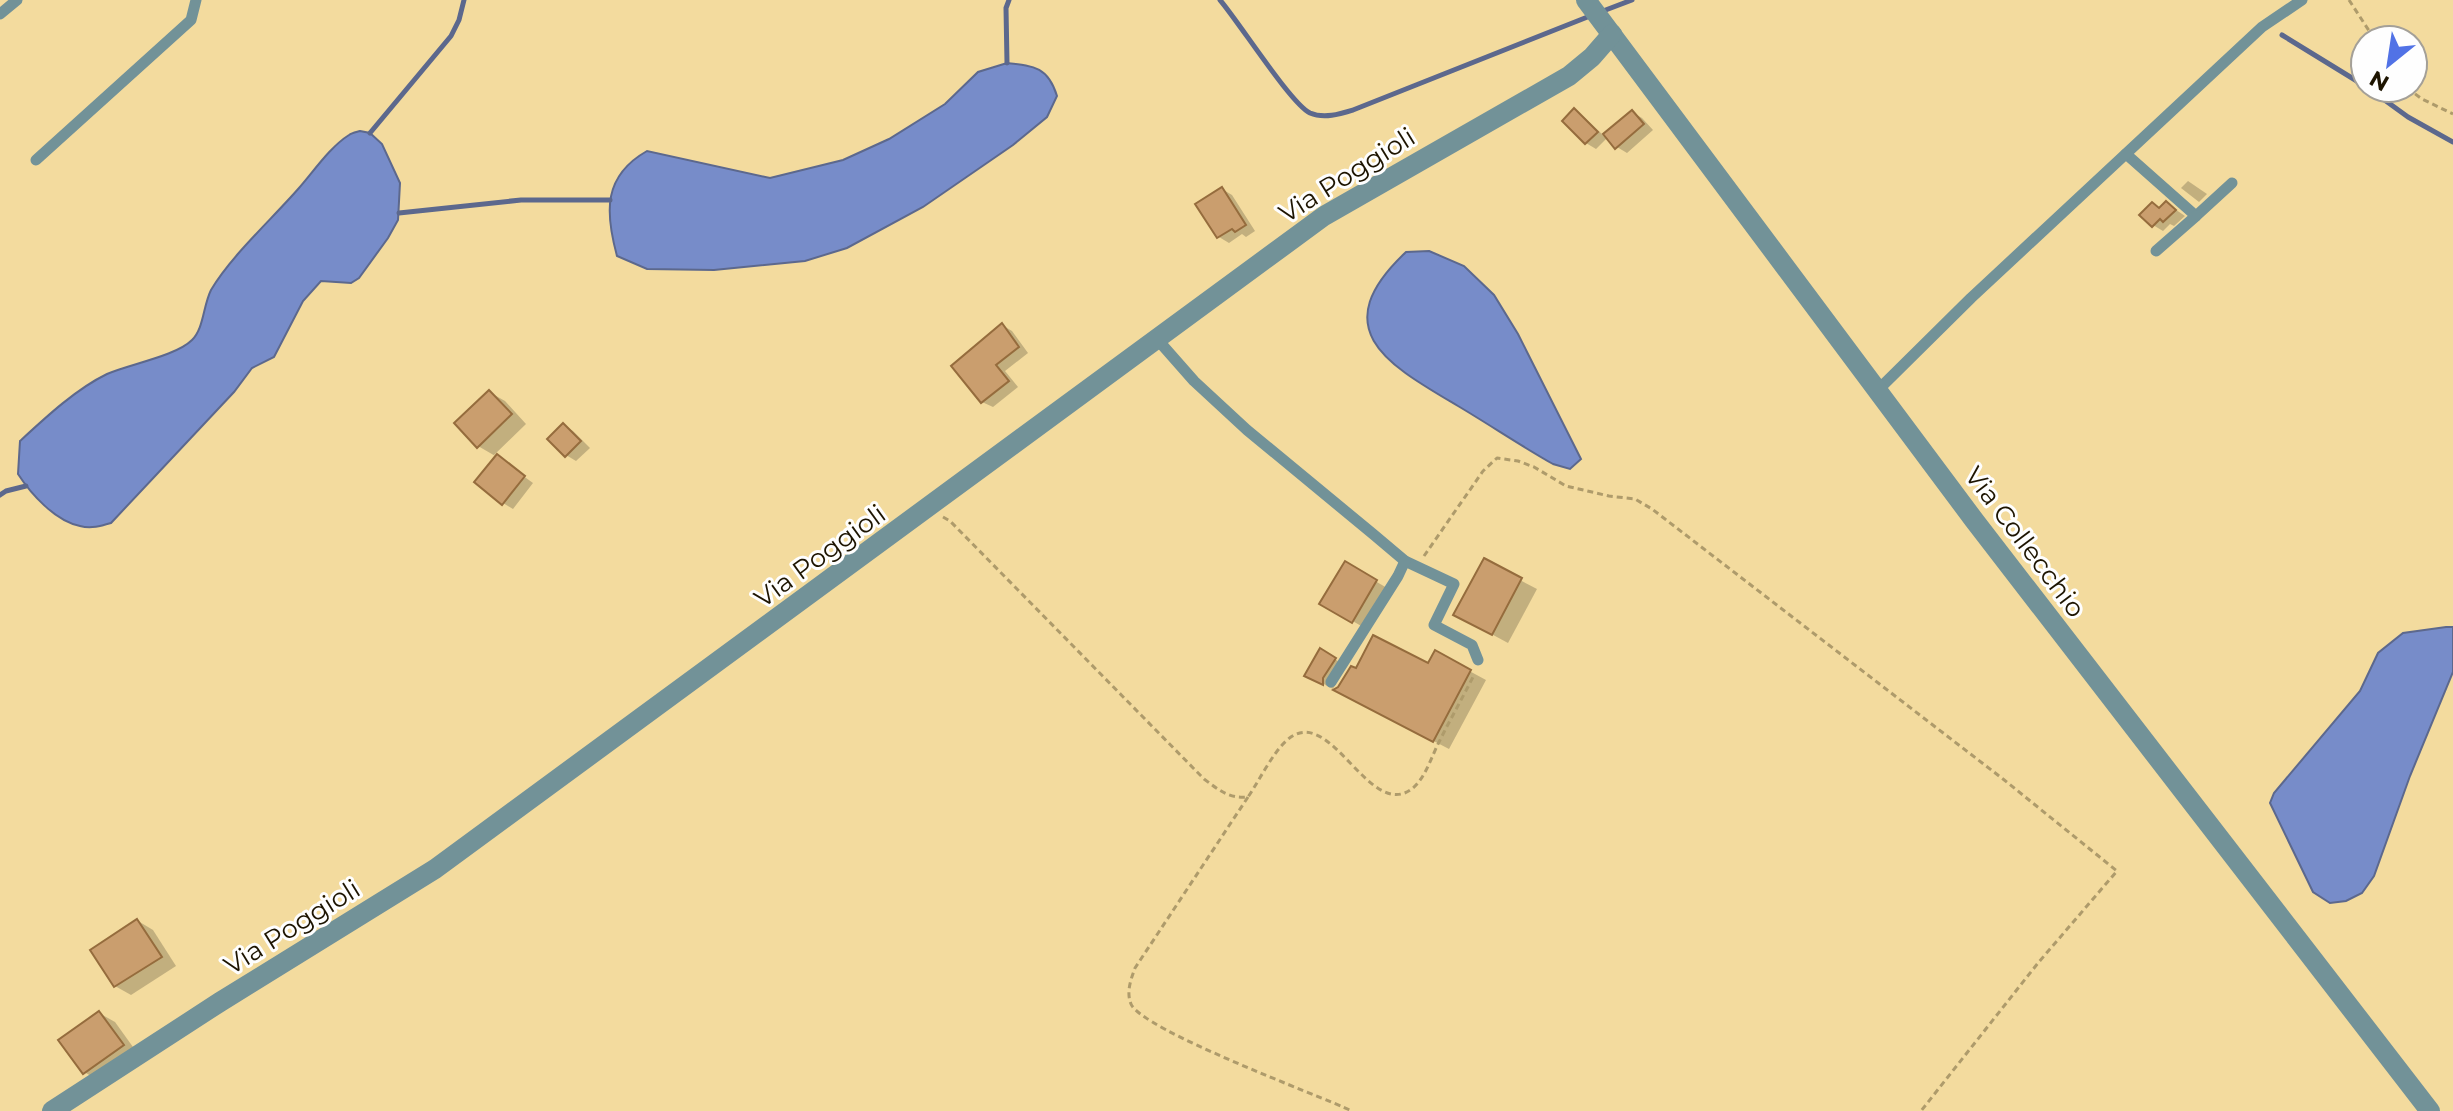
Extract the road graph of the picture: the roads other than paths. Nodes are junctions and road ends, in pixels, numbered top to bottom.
1 (17, 0) edge
2 (196, 0) edge
3 (2302, 0) edge
4 (1589, 4) edge
5 (0, 14) edge
6 (1612, 34) junction
7 (2126, 154) junction
8 (36, 160) dead end
9 (2232, 183) dead end
10 (2196, 216) junction
11 (2156, 251) dead end
12 (1157, 339) junction
13 (1878, 390) junction
14 (1405, 561) junction
15 (1478, 660) road end
16 (1331, 682) dead end
17 (52, 1111) edge
18 (2430, 1111) edge

1 - 5 lane
2 - 8 lane
3 - 7 lane
4 - 6 street, Via Collecchio
6 - 12 street, Via Poggioli
6 - 13 street, Via Collecchio
7 - 10 lane
7 - 13 lane
9 - 10 lane
10 - 11 lane
12 - 14 lane
12 - 17 street, Via Poggioli
13 - 18 street, Via Collecchio
14 - 15 lane
14 - 16 lane

